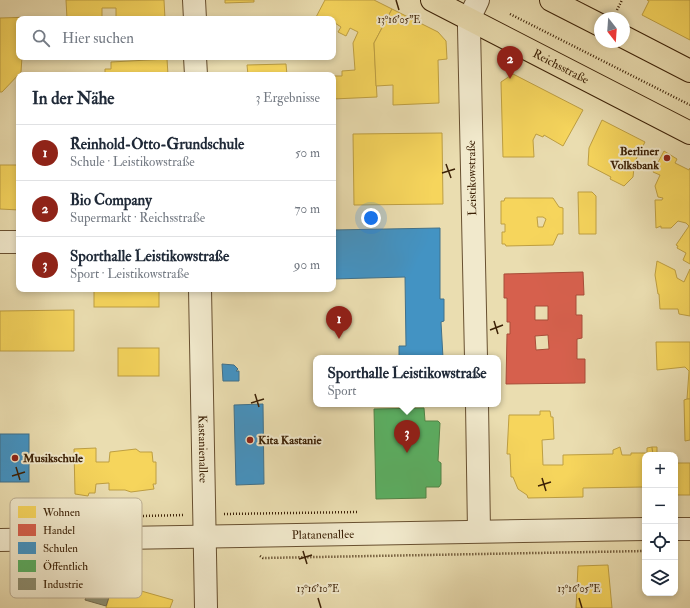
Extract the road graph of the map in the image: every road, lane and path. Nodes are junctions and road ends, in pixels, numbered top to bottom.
1 (194, 0) edge
2 (432, 0) edge
3 (551, 0) edge
4 (622, 0) edge
5 (474, 9) edge
6 (617, 10) dead end
7 (510, 14) dead end
8 (195, 16) edge
9 (594, 22) edge
10 (630, 40) edge
11 (195, 60) edge
12 (690, 71) edge
13 (196, 72) edge
14 (690, 105) edge
15 (690, 133) edge
16 (0, 242) edge
17 (16, 242) edge
18 (200, 292) edge
19 (476, 355) edge
20 (476, 407) edge
21 (361, 512) dead end
22 (221, 514) dead end
23 (187, 515) dead end
24 (142, 516) edge
25 (642, 529) edge
26 (678, 529) edge
27 (690, 529) edge
28 (479, 531) junction
29 (206, 535) junction
30 (142, 537) edge
31 (0, 540) edge
32 (10, 540) edge
33 (206, 608) edge

1 - 8 street
2 - 5 main road, Reichsstraße
3 - 9 main road
4 - 6 path
5 - 15 main road, Reichsstraße
5 - 19 street, Leistikowstraße
7 - 14 path
10 - 12 main road
11 - 13 street
16 - 17 street
18 - 29 street, Kastanienallee
20 - 28 street
21 - 22 path
23 - 24 path
25 - 28 street, Platanenallee
26 - 27 street
28 - 29 street, Platanenallee
29 - 30 street, Platanenallee
29 - 33 street, Kastanienallee
31 - 32 street, Platanenallee

